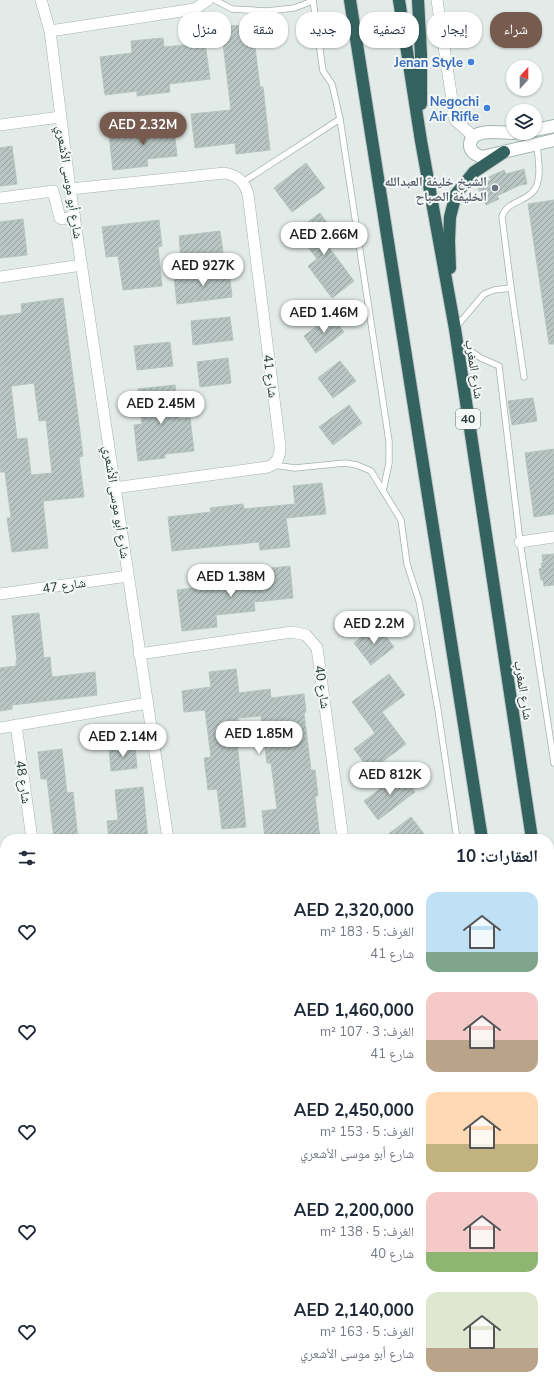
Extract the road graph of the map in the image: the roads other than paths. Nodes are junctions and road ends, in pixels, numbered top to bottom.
1 (41, 0) edge
2 (208, 0) edge
3 (215, 0) edge
4 (313, 0) edge
5 (346, 0) edge
6 (350, 0) edge
7 (399, 0) edge
8 (418, 0) edge
9 (437, 0) edge
10 (354, 30) junction
11 (50, 31) junction
12 (60, 117) junction
13 (340, 120) junction
14 (0, 125) edge
15 (554, 126) edge
16 (542, 129) edge
17 (506, 133) edge
18 (473, 136) junction
19 (554, 140) edge
20 (421, 141) junction
21 (537, 145) junction
22 (504, 152) junction
23 (243, 182) junction
24 (70, 189) junction
25 (0, 198) edge
26 (75, 217) junction
27 (82, 265) junction
28 (0, 277) edge
29 (511, 288) junction
30 (452, 317) junction
31 (455, 329) junction
32 (457, 343) junction
33 (524, 377) dead end
34 (274, 465) junction
35 (114, 488) junction
36 (383, 491) junction
37 (554, 537) edge
38 (520, 542) junction
39 (128, 576) junction
40 (0, 594) edge
41 (139, 654) junction
42 (148, 704) junction
43 (16, 726) junction
44 (0, 728) edge
45 (554, 763) edge
46 (31, 834) edge
47 (167, 834) edge
48 (342, 834) edge
49 (456, 834) edge
50 (481, 834) edge
51 (531, 834) edge

1 - 11 street, شارع أبو موسى الأشعري
2 - 11 street
3 - 4 lane
4 - 13 lane
5 - 10 highway
6 - 10 highway
7 - 20 highway, شارع المغرب / 40
8 - 20 highway
9 - 18 street
10 - 50 highway
11 - 12 street, شارع أبو موسى الأشعري
12 - 14 street
12 - 24 street, شارع أبو موسى الأشعري
13 - 23 lane
13 - 36 lane
15 - 16 street
17 - 18 street
18 - 22 street
19 - 21 street
20 - 30 highway, شارع المغرب / 40
21 - 22 street
21 - 29 lane
22 - 30 highway
23 - 24 street
23 - 34 street, شارع 41
24 - 26 street, شارع أبو موسى الأشعري
25 - 26 street
26 - 27 street, شارع أبو موسى الأشعري
27 - 28 street
27 - 35 street, شارع أبو موسى الأشعري
29 - 31 lane
29 - 33 lane
30 - 31 highway, شارع المغرب / 40
31 - 32 highway, شارع المغرب / 40
32 - 38 lane
32 - 51 highway, شارع المغرب / 40
34 - 35 street
34 - 36 lane
35 - 39 street, شارع أبو موسى الأشعري
36 - 49 lane
37 - 38 street
38 - 45 lane
39 - 40 street, شارع 47
39 - 41 street, شارع أبو موسى الأشعري
41 - 42 street, شارع أبو موسى الأشعري
41 - 48 street, شارع 40
42 - 43 street
42 - 47 street, شارع أبو موسى الأشعري
43 - 44 street
43 - 46 street, شارع 48

